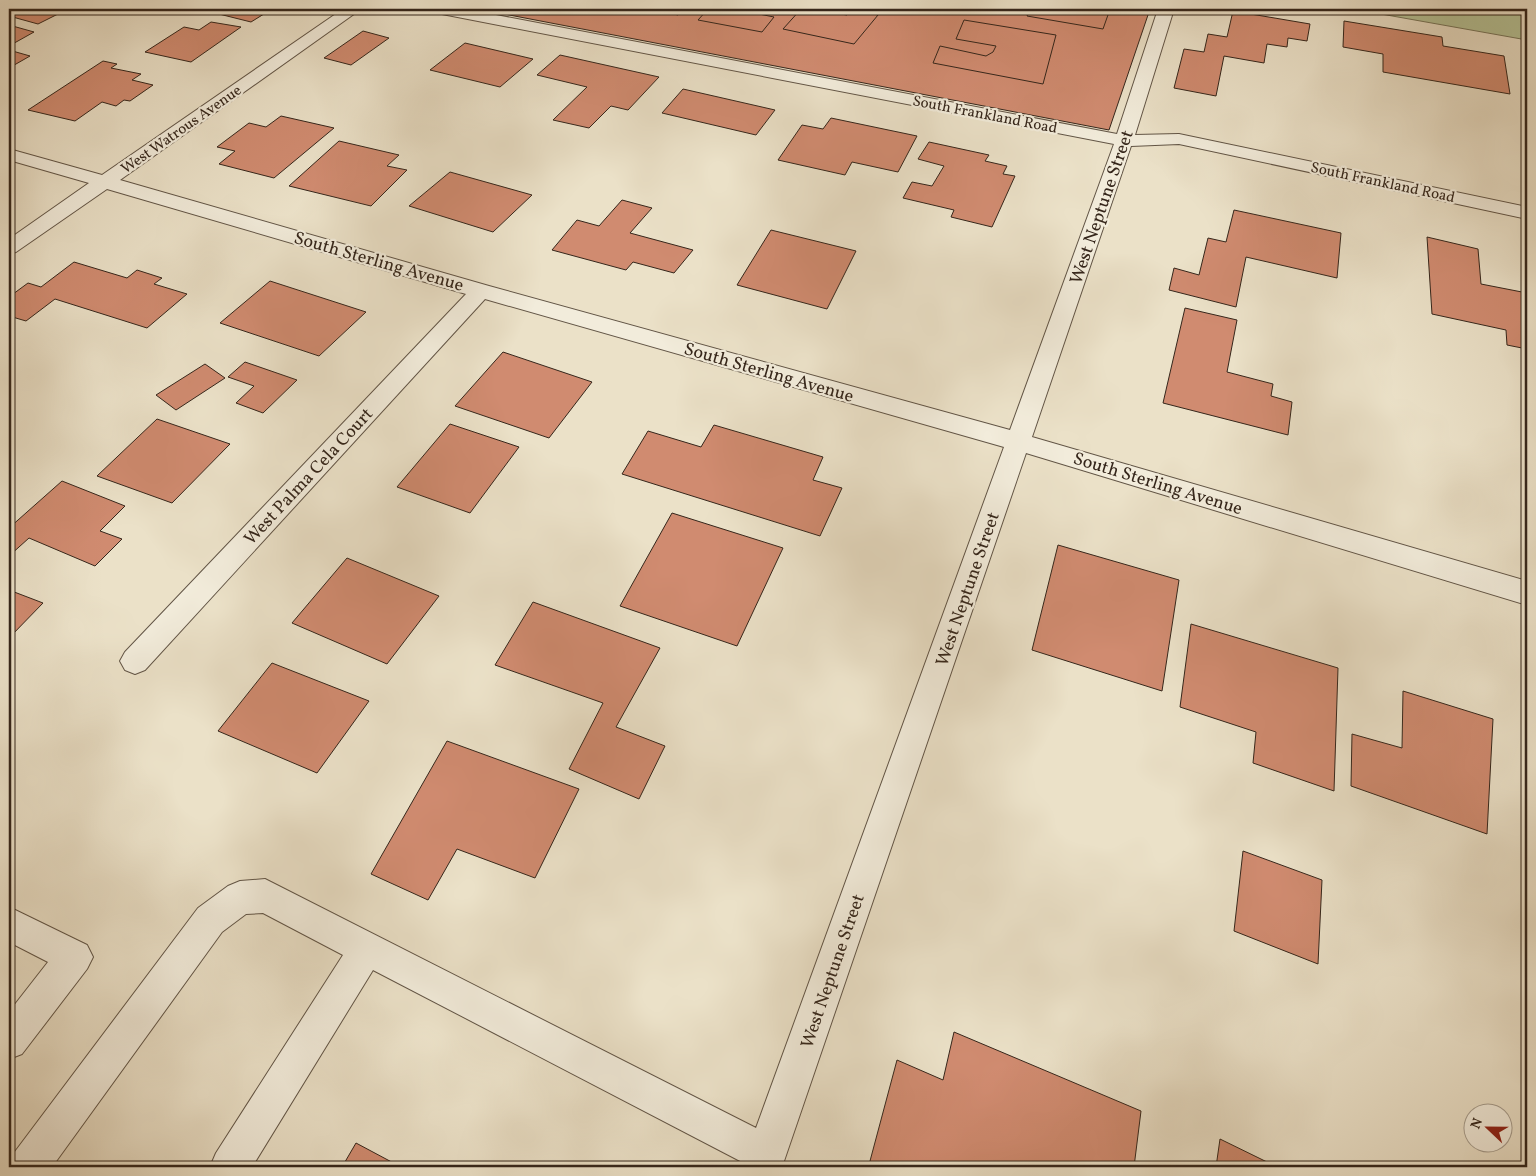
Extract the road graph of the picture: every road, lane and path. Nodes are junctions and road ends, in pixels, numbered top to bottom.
1 (353, 9) edge
2 (442, 9) edge
3 (1166, 9) edge
4 (1124, 141) junction
5 (9, 154) edge
6 (106, 182) junction
7 (1527, 213) edge
8 (9, 248) edge
9 (481, 291) junction
10 (1019, 442) junction
11 (1527, 593) edge
12 (135, 661) dead end
13 (9, 924) edge
14 (368, 948) junction
15 (9, 1041) edge
16 (765, 1160) edge
17 (28, 1167) edge
18 (230, 1167) edge

1 - 6 street, West Watrous Avenue
2 - 4 street, South Frankland Road
3 - 4 street, West Neptune Street
4 - 7 street, South Frankland Road
4 - 10 street, West Neptune Street
5 - 6 street, South Sterling Avenue
6 - 8 street, West Watrous Avenue
6 - 9 street, South Sterling Avenue
9 - 10 street, South Sterling Avenue
9 - 12 street, West Palma Cela Court
10 - 11 street, South Sterling Avenue
10 - 16 street, West Neptune Street
13 - 15 street
14 - 16 street
14 - 17 street
14 - 18 street

